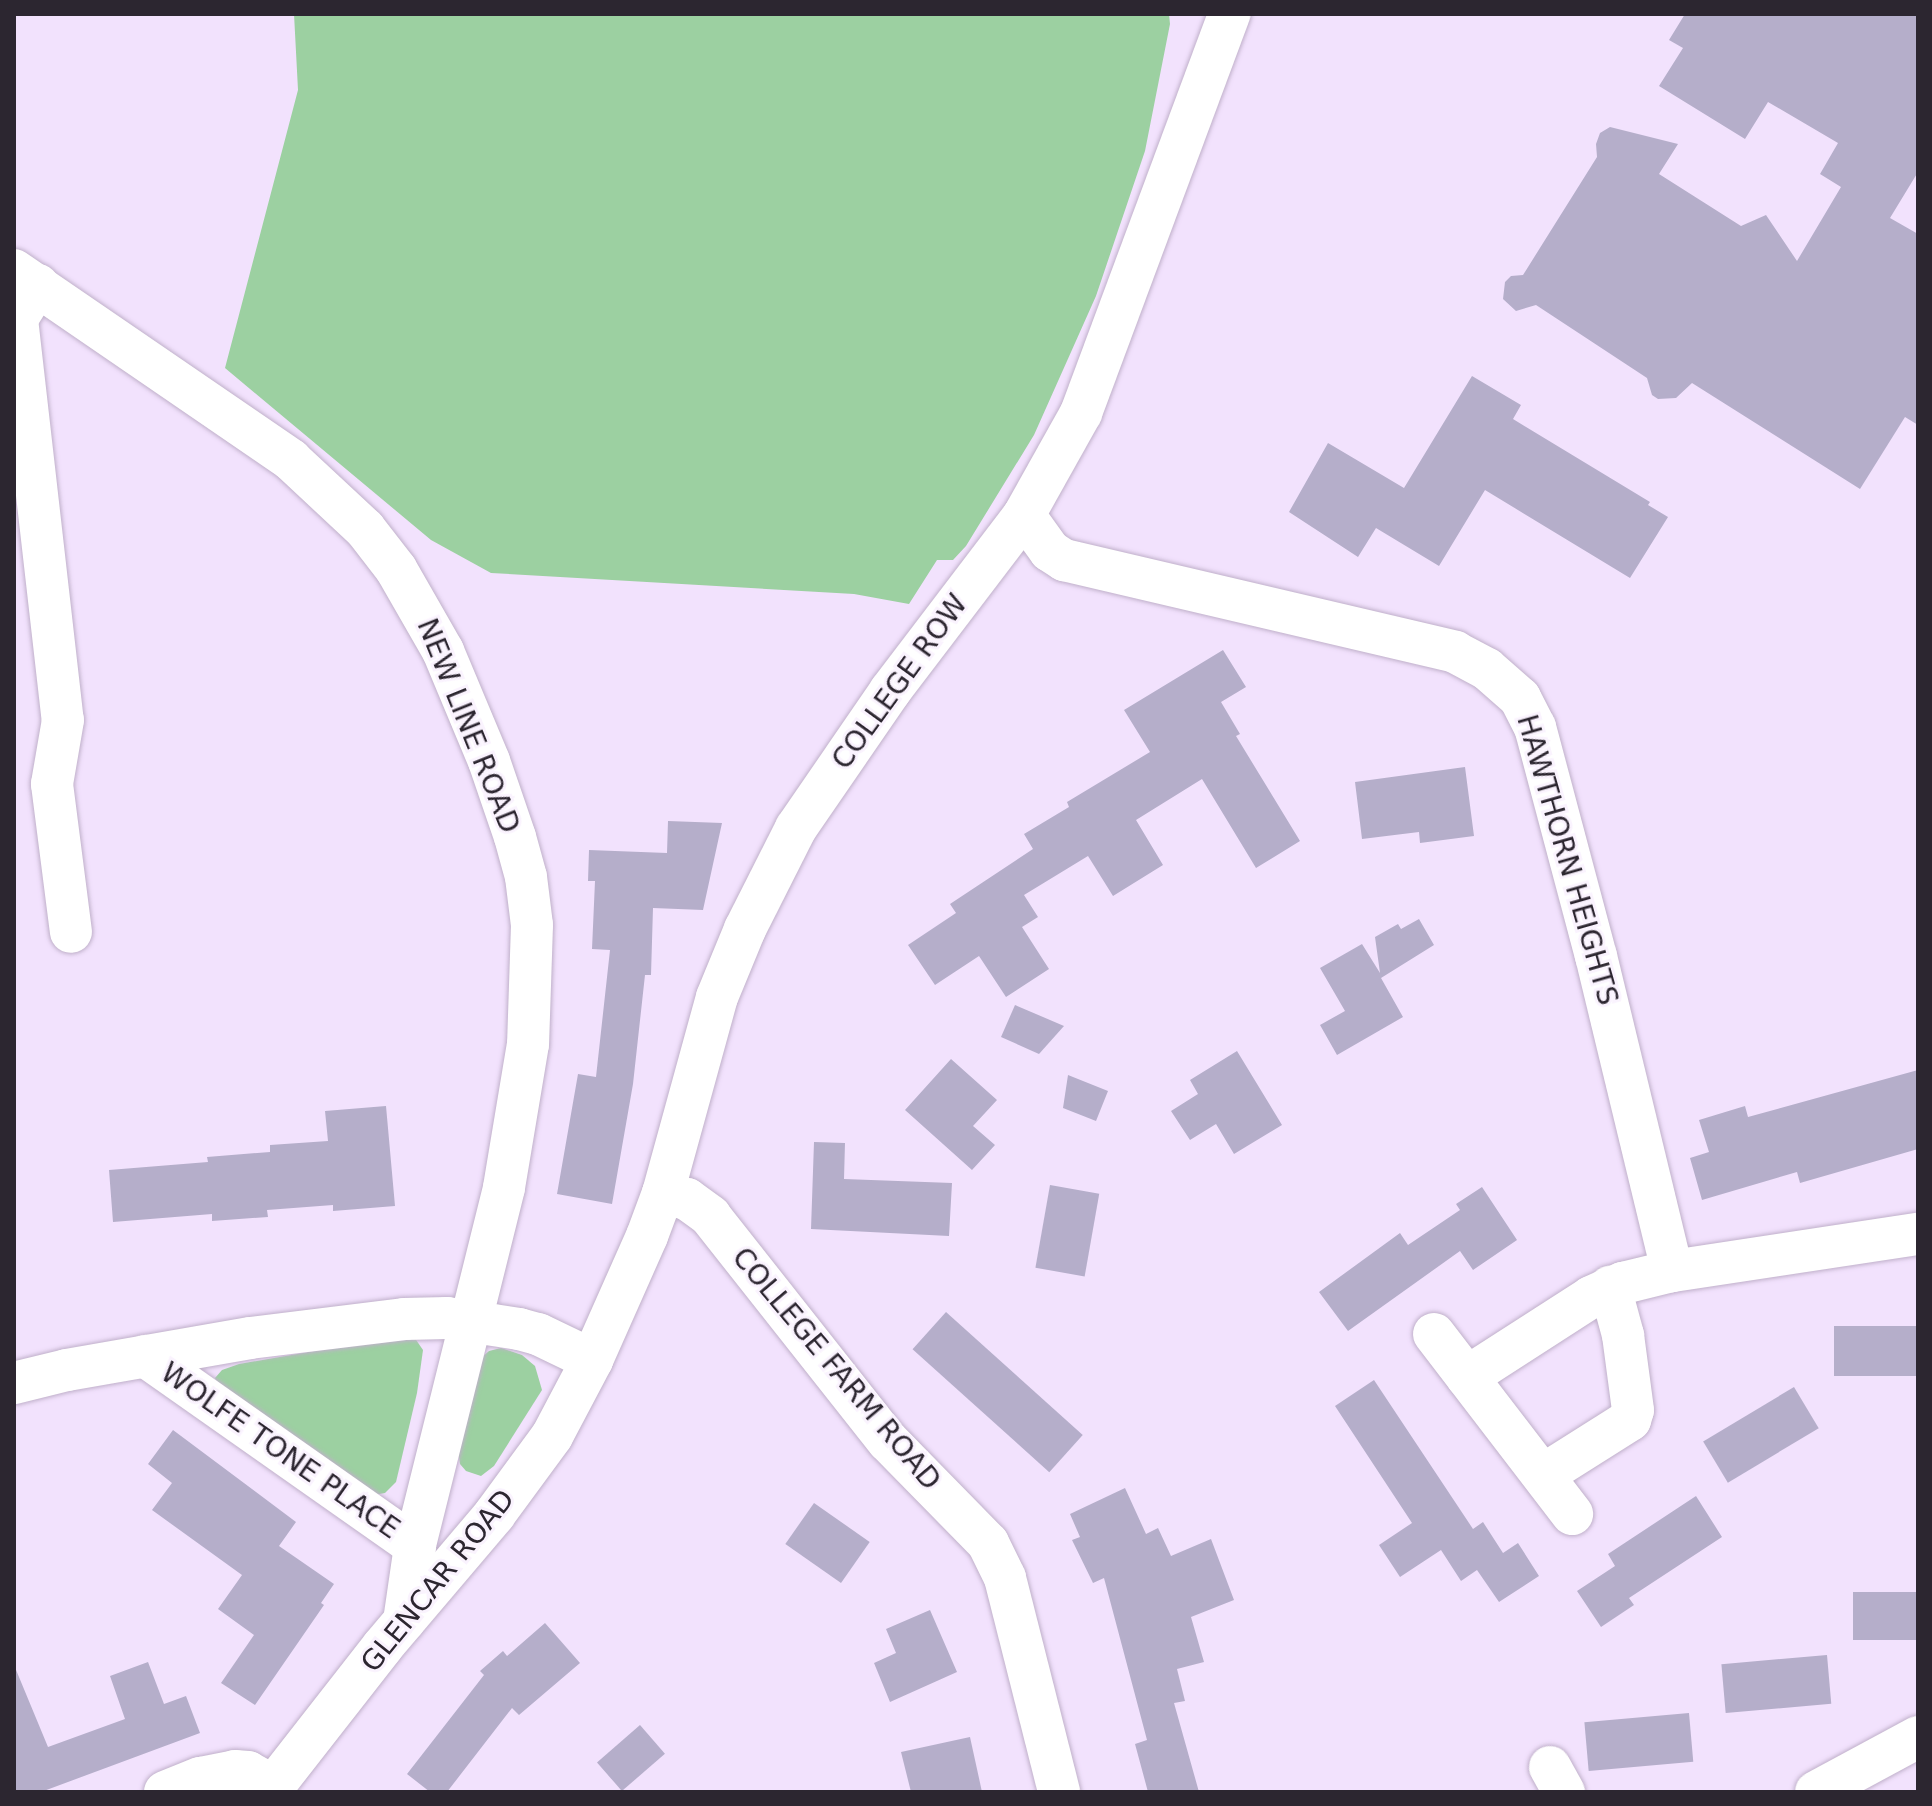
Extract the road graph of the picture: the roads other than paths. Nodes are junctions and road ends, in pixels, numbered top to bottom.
1 (1229, 14) edge
2 (26, 277) edge
3 (1024, 515) junction
4 (71, 932) dead end
5 (663, 1193) junction
6 (1918, 1234) edge
7 (1672, 1271) junction
8 (1610, 1287) junction
9 (472, 1321) junction
10 (1434, 1334) dead end
11 (145, 1356) junction
12 (592, 1360) junction
13 (1467, 1377) junction
14 (14, 1383) edge
15 (1543, 1475) junction
16 (431, 1488) junction
17 (1572, 1514) dead end
18 (494, 1515) junction
19 (399, 1534) junction
20 (404, 1621) junction
21 (1918, 1737) edge
22 (271, 1789) edge
23 (165, 1792) edge
24 (1059, 1792) edge
25 (1816, 1792) edge

1 - 3 street, COLLEGE ROW
2 - 4 street
2 - 9 street, NEW LINE ROAD
3 - 5 street, COLLEGE ROW
3 - 7 street, HAWTHORN HEIGHTS
5 - 12 street, COLLEGE ROW
5 - 24 street, COLLEGE FARM ROAD
6 - 7 street
7 - 8 street
8 - 13 street
8 - 15 street
9 - 11 street
9 - 12 street
9 - 16 street, NEW LINE ROAD
10 - 13 street
11 - 14 street
11 - 19 street, WOLFE TONE PLACE
12 - 18 street, GLENCAR ROAD
13 - 15 street
15 - 17 street
16 - 18 street
16 - 19 street, NEW LINE ROAD
18 - 20 street, GLENCAR ROAD
19 - 20 street, NEW LINE ROAD
20 - 22 street, GLENCAR ROAD
21 - 25 street
22 - 23 street

